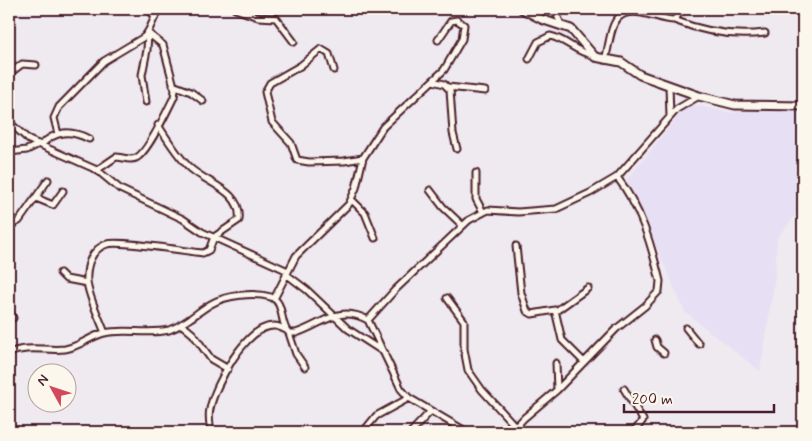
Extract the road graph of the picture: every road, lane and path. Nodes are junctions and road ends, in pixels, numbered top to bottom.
1 (149, 9) edge
2 (161, 9) edge
3 (236, 9) edge
4 (522, 9) edge
5 (554, 9) edge
6 (683, 9) edge
7 (629, 10) edge
8 (154, 16) junction
9 (674, 20) junction
10 (562, 26) junction
11 (148, 33) junction
12 (765, 33) dead end
13 (438, 40) dead end
14 (294, 42) dead end
15 (592, 55) junction
16 (529, 59) dead end
17 (605, 60) junction
18 (36, 65) dead end
19 (334, 70) dead end
20 (9, 74) edge
21 (433, 81) junction
22 (173, 84) junction
23 (669, 85) junction
24 (448, 87) junction
25 (485, 91) dead end
26 (700, 96) junction
27 (203, 101) dead end
28 (146, 102) dead end
29 (803, 106) edge
30 (670, 117) junction
31 (9, 122) edge
32 (158, 125) junction
33 (58, 134) junction
34 (89, 139) dead end
35 (41, 145) junction
36 (457, 149) dead end
37 (9, 152) edge
38 (363, 158) junction
39 (97, 170) junction
40 (476, 173) dead end
41 (617, 177) junction
42 (48, 180) dead end
43 (430, 190) dead end
44 (63, 191) dead end
45 (36, 198) junction
46 (352, 200) junction
47 (483, 212) junction
48 (9, 226) edge
49 (462, 226) junction
50 (214, 237) junction
51 (375, 238) dead end
52 (516, 246) dead end
53 (60, 273) dead end
54 (287, 273) junction
55 (87, 283) junction
56 (588, 288) dead end
57 (446, 298) dead end
58 (274, 299) junction
59 (9, 310) edge
60 (556, 310) junction
61 (336, 315) junction
62 (13, 318) dead end
63 (368, 320) junction
64 (181, 324) junction
65 (686, 328) dead end
66 (288, 331) junction
67 (105, 333) junction
68 (655, 340) dead end
69 (699, 344) dead end
70 (9, 353) edge
71 (385, 353) junction
72 (664, 353) dead end
73 (584, 362) junction
74 (556, 363) dead end
75 (305, 367) dead end
76 (228, 369) junction
77 (624, 389) dead end
78 (557, 390) junction
79 (409, 398) junction
80 (431, 411) junction
81 (516, 426) junction
82 (211, 432) edge
83 (363, 432) edge
84 (411, 432) edge
85 (467, 432) edge
86 (511, 432) edge
87 (634, 432) edge

1 - 8 street
2 - 8 street
3 - 14 street
4 - 10 street
5 - 10 street
6 - 9 street
7 - 9 street
7 - 17 street
8 - 11 street
9 - 12 street
10 - 15 street
11 - 22 street
11 - 28 street
11 - 33 street
13 - 21 street
15 - 16 street
15 - 17 street
17 - 23 street
18 - 20 street
19 - 38 street
21 - 24 street
21 - 38 street
22 - 27 street
22 - 32 street
23 - 26 street
23 - 30 street
24 - 25 street
24 - 36 street
26 - 29 street
26 - 30 street
30 - 41 street
31 - 35 street
32 - 39 street
32 - 50 street
33 - 34 street
33 - 35 street
35 - 37 street
35 - 39 street
38 - 46 street
39 - 50 street
40 - 47 street
41 - 47 street
41 - 73 street
42 - 45 street
43 - 49 street
44 - 45 street
45 - 48 street
46 - 51 street
46 - 54 street
47 - 49 street
49 - 63 street
50 - 54 street
50 - 55 street
52 - 60 street
53 - 55 street
54 - 58 street
54 - 61 street
55 - 67 street
56 - 60 street
57 - 81 street
58 - 64 street
58 - 66 street
59 - 62 street
60 - 73 street
61 - 63 street
61 - 66 street
61 - 71 street
63 - 71 street
64 - 67 street
64 - 76 street
65 - 69 street
66 - 75 street
66 - 76 street
67 - 70 street
68 - 72 street
71 - 79 street
73 - 78 street
74 - 78 street
76 - 82 street
77 - 87 street
78 - 81 street
79 - 80 street
79 - 83 street
80 - 84 street
80 - 85 street
81 - 86 street

